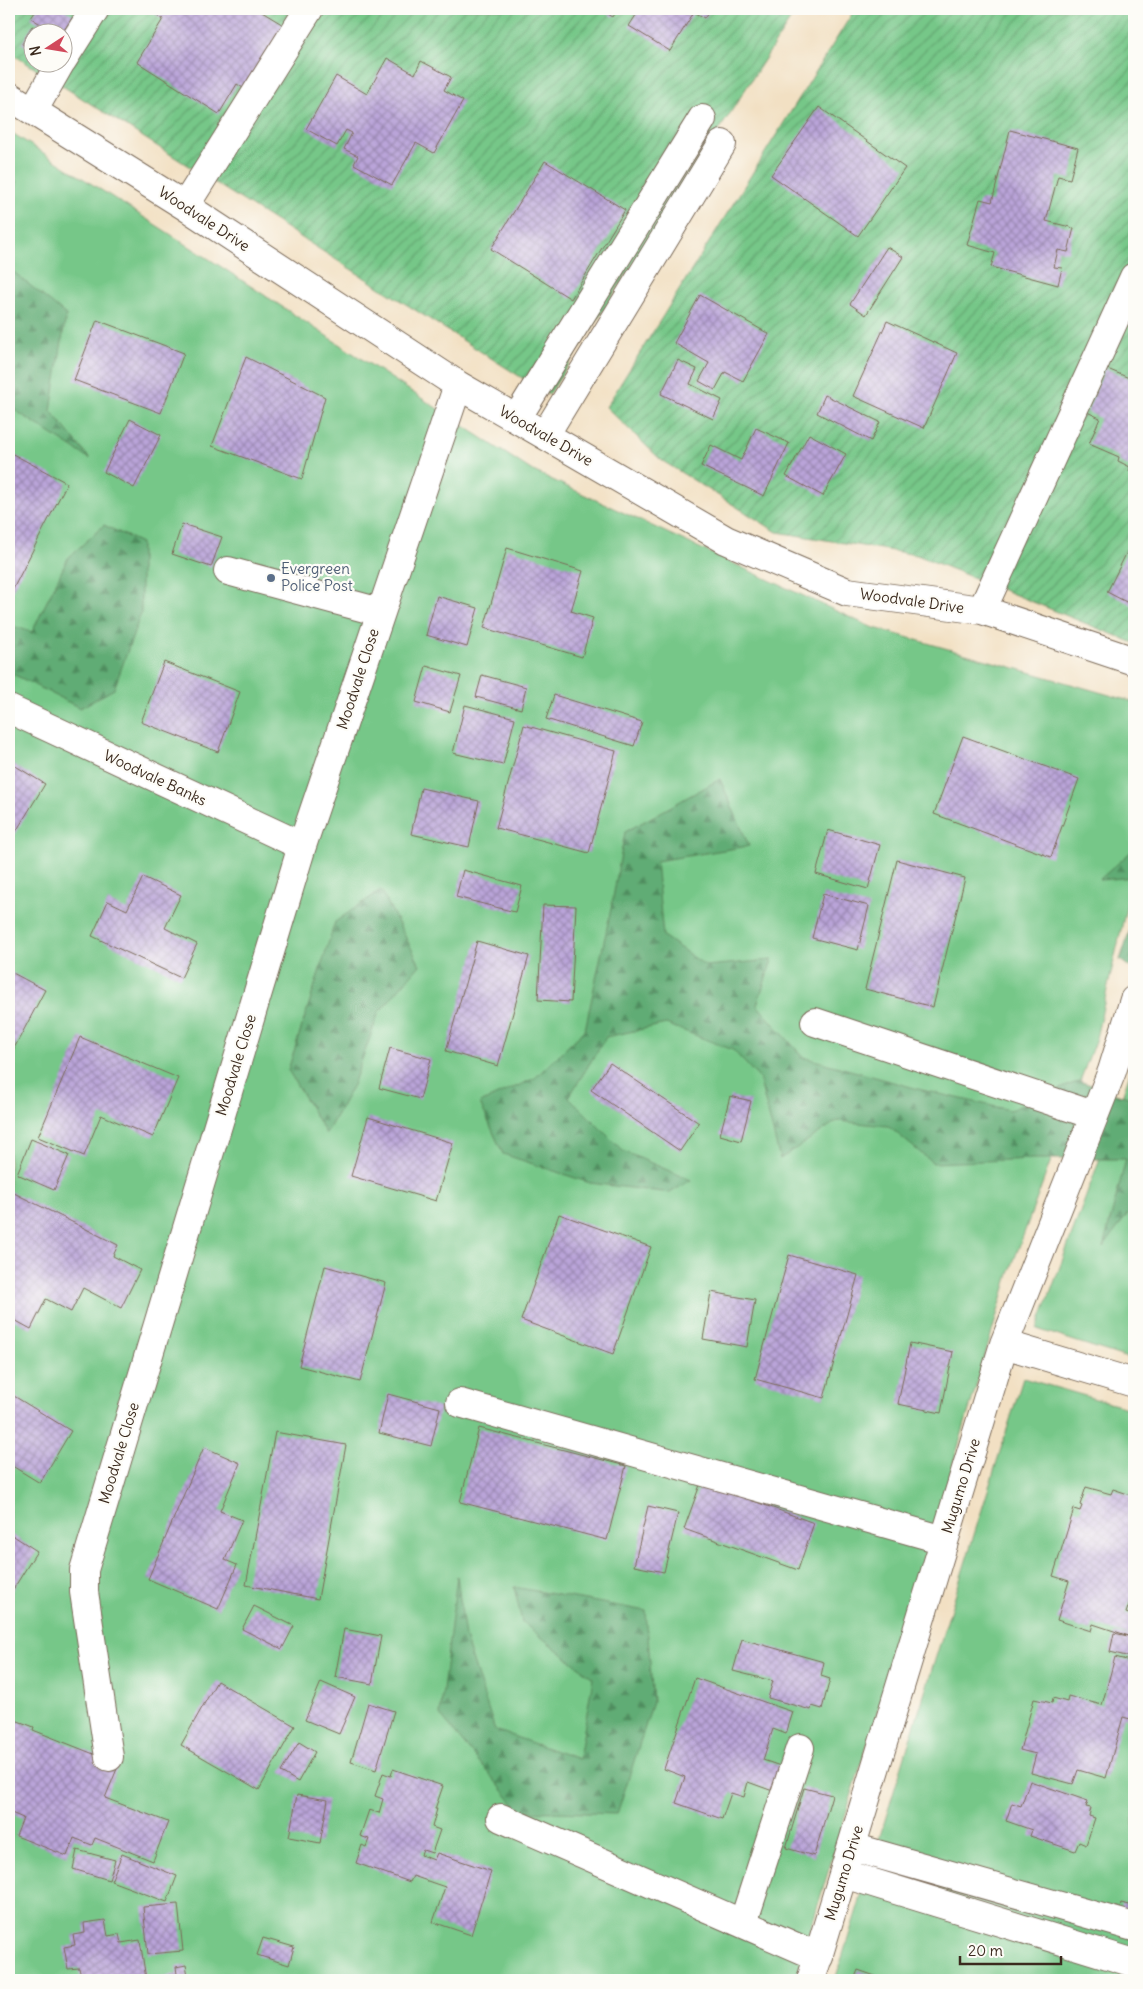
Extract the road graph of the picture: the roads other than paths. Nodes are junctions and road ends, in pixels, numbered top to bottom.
1 (95, 9) edge
2 (309, 9) edge
3 (72, 46) edge
4 (56, 72) edge
5 (9, 96) edge
6 (34, 111) junction
7 (702, 119) dead end
8 (722, 144) dead end
9 (185, 206) junction
10 (1134, 277) edge
11 (458, 385) junction
12 (517, 418) junction
13 (545, 435) junction
14 (228, 571) dead end
15 (982, 610) junction
16 (380, 612) junction
17 (1134, 661) edge
18 (9, 710) edge
19 (302, 846) junction
20 (1134, 1000) edge
21 (815, 1022) dead end
22 (1123, 1075) edge
23 (1094, 1115) junction
24 (1004, 1344) junction
25 (1134, 1383) edge
26 (460, 1403) dead end
27 (944, 1540) junction
28 (800, 1748) dead end
29 (109, 1757) dead end
30 (501, 1818) dead end
31 (852, 1847) junction
32 (844, 1874) junction
33 (742, 1924) junction
34 (1134, 1927) edge
35 (1134, 1963) edge
36 (815, 1968) edge

1 - 3 street
2 - 9 street
4 - 6 street
5 - 6 street, Woodvale Drive
6 - 9 street, Woodvale Drive
7 - 12 street
8 - 13 street
9 - 11 street, Woodvale Drive
10 - 15 street
11 - 12 street, Woodvale Drive
11 - 16 street, Moodvale Close
12 - 13 street, Woodvale Drive
13 - 15 street, Woodvale Drive
14 - 16 street
15 - 17 street, Woodvale Drive
16 - 19 street, Moodvale Close
18 - 19 street, Woodvale Banks
19 - 29 street, Moodvale Close
20 - 22 street, Mugumo Drive
21 - 23 street
22 - 23 street, Mugumo Drive
23 - 24 street, Mugumo Drive
24 - 25 street
24 - 27 street, Mugumo Drive
26 - 27 street
27 - 31 street, Mugumo Drive
28 - 33 street
30 - 33 street
31 - 32 street, Mugumo Drive
31 - 34 street
32 - 35 street
32 - 36 street, Mugumo Drive
33 - 36 street

